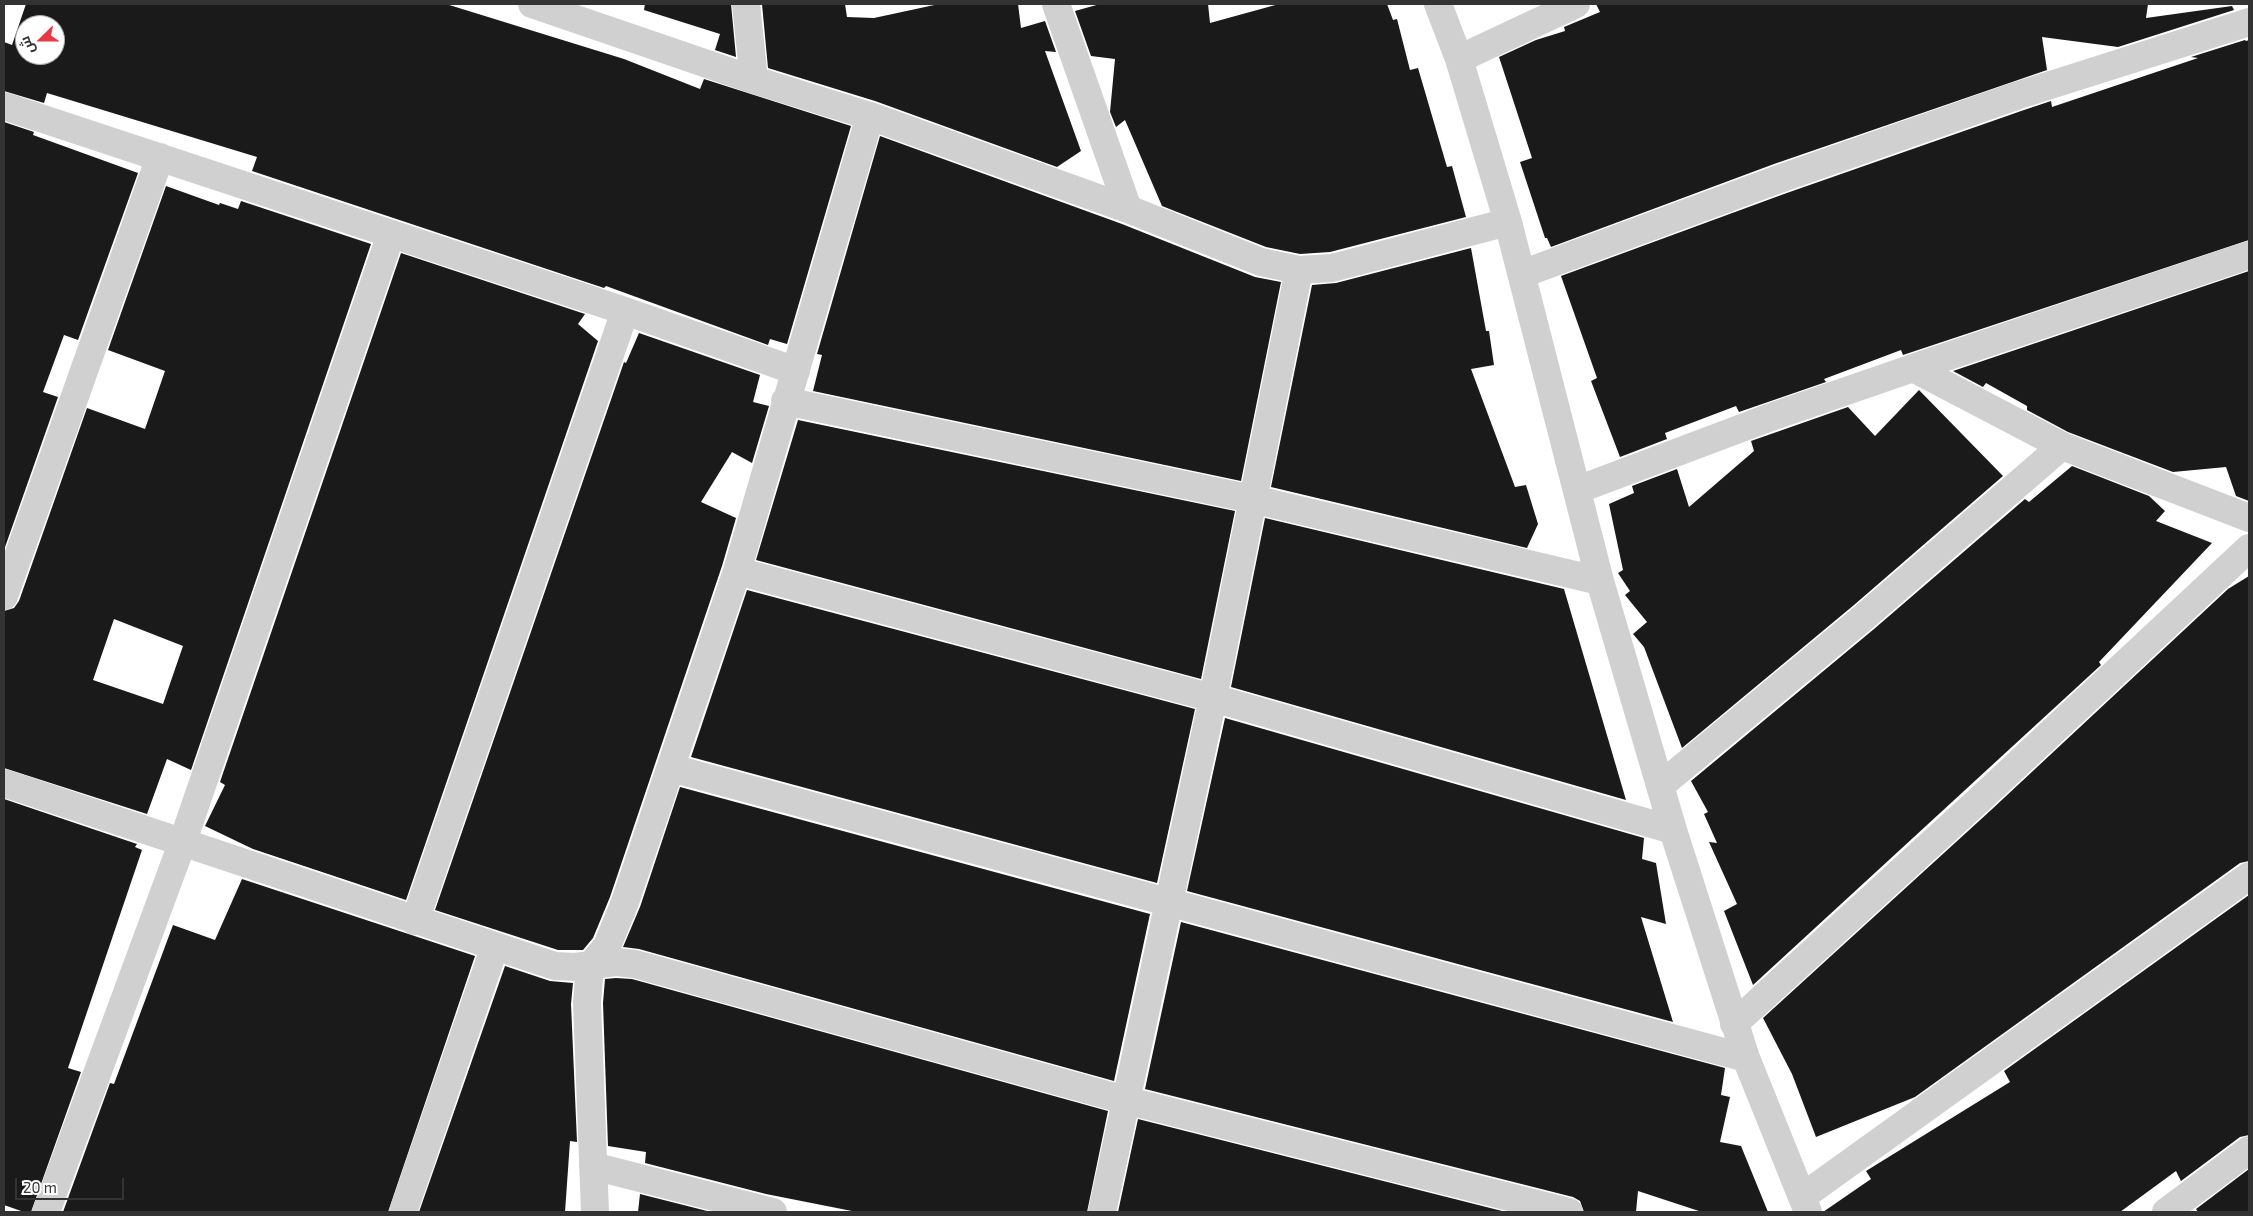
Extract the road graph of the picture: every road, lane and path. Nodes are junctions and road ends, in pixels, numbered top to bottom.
1 (532, 4) edge
2 (746, 4) edge
3 (1056, 4) edge
4 (1438, 4) edge
5 (1576, 4) edge
6 (2249, 22) edge
7 (1459, 59) junction
8 (754, 80) junction
9 (4, 106) edge
10 (870, 116) junction
11 (160, 157) junction
12 (1128, 209) junction
13 (1508, 222) junction
14 (391, 234) junction
15 (2249, 254) edge
16 (1299, 270) junction
17 (1522, 274) junction
18 (625, 311) junction
19 (1913, 368) junction
20 (796, 371) junction
21 (786, 401) junction
22 (2062, 446) junction
23 (1577, 490) junction
24 (1252, 499) junction
25 (2249, 518) edge
26 (2249, 548) edge
27 (737, 571) junction
28 (1600, 581) junction
29 (4, 596) edge
30 (1213, 698) junction
31 (670, 768) junction
32 (4, 783) edge
33 (1660, 786) junction
34 (1673, 830) junction
35 (183, 841) junction
36 (2249, 876) edge
37 (1169, 902) junction
38 (415, 921) junction
39 (495, 946) junction
40 (590, 966) junction
41 (1734, 1024) junction
42 (1746, 1058) junction
43 (1125, 1100) junction
44 (2249, 1150) edge
45 (592, 1166) junction
46 (1805, 1205) edge
47 (46, 1212) edge
48 (403, 1212) edge
49 (595, 1212) edge
50 (773, 1212) edge
51 (1102, 1212) edge
52 (1569, 1212) edge
53 (2166, 1212) edge

1 - 8 street
2 - 8 street
3 - 12 street
4 - 7 street
5 - 7 street
6 - 17 street
7 - 13 street
8 - 10 street
9 - 11 street
10 - 12 street
10 - 20 street
11 - 14 street
11 - 29 street
12 - 16 street
13 - 16 street
13 - 17 street
14 - 18 street
14 - 35 street
15 - 19 street
16 - 24 street
17 - 23 street
18 - 20 street
18 - 38 street
19 - 22 street
19 - 23 street
20 - 21 street
21 - 24 street
21 - 27 street
22 - 25 street
22 - 33 street
23 - 28 street
24 - 28 street
24 - 30 street
26 - 41 street
27 - 30 street
27 - 31 street
28 - 33 street
30 - 34 street
30 - 37 street
31 - 37 street
31 - 40 street
32 - 35 street
33 - 34 street
34 - 41 street
35 - 38 street
35 - 47 street
36 - 46 street
37 - 42 street
37 - 43 street
38 - 39 street
39 - 40 street
39 - 48 street
40 - 43 street
40 - 45 street
41 - 42 street
42 - 46 street
43 - 51 street
43 - 52 street
44 - 53 street
45 - 49 street
45 - 50 street

